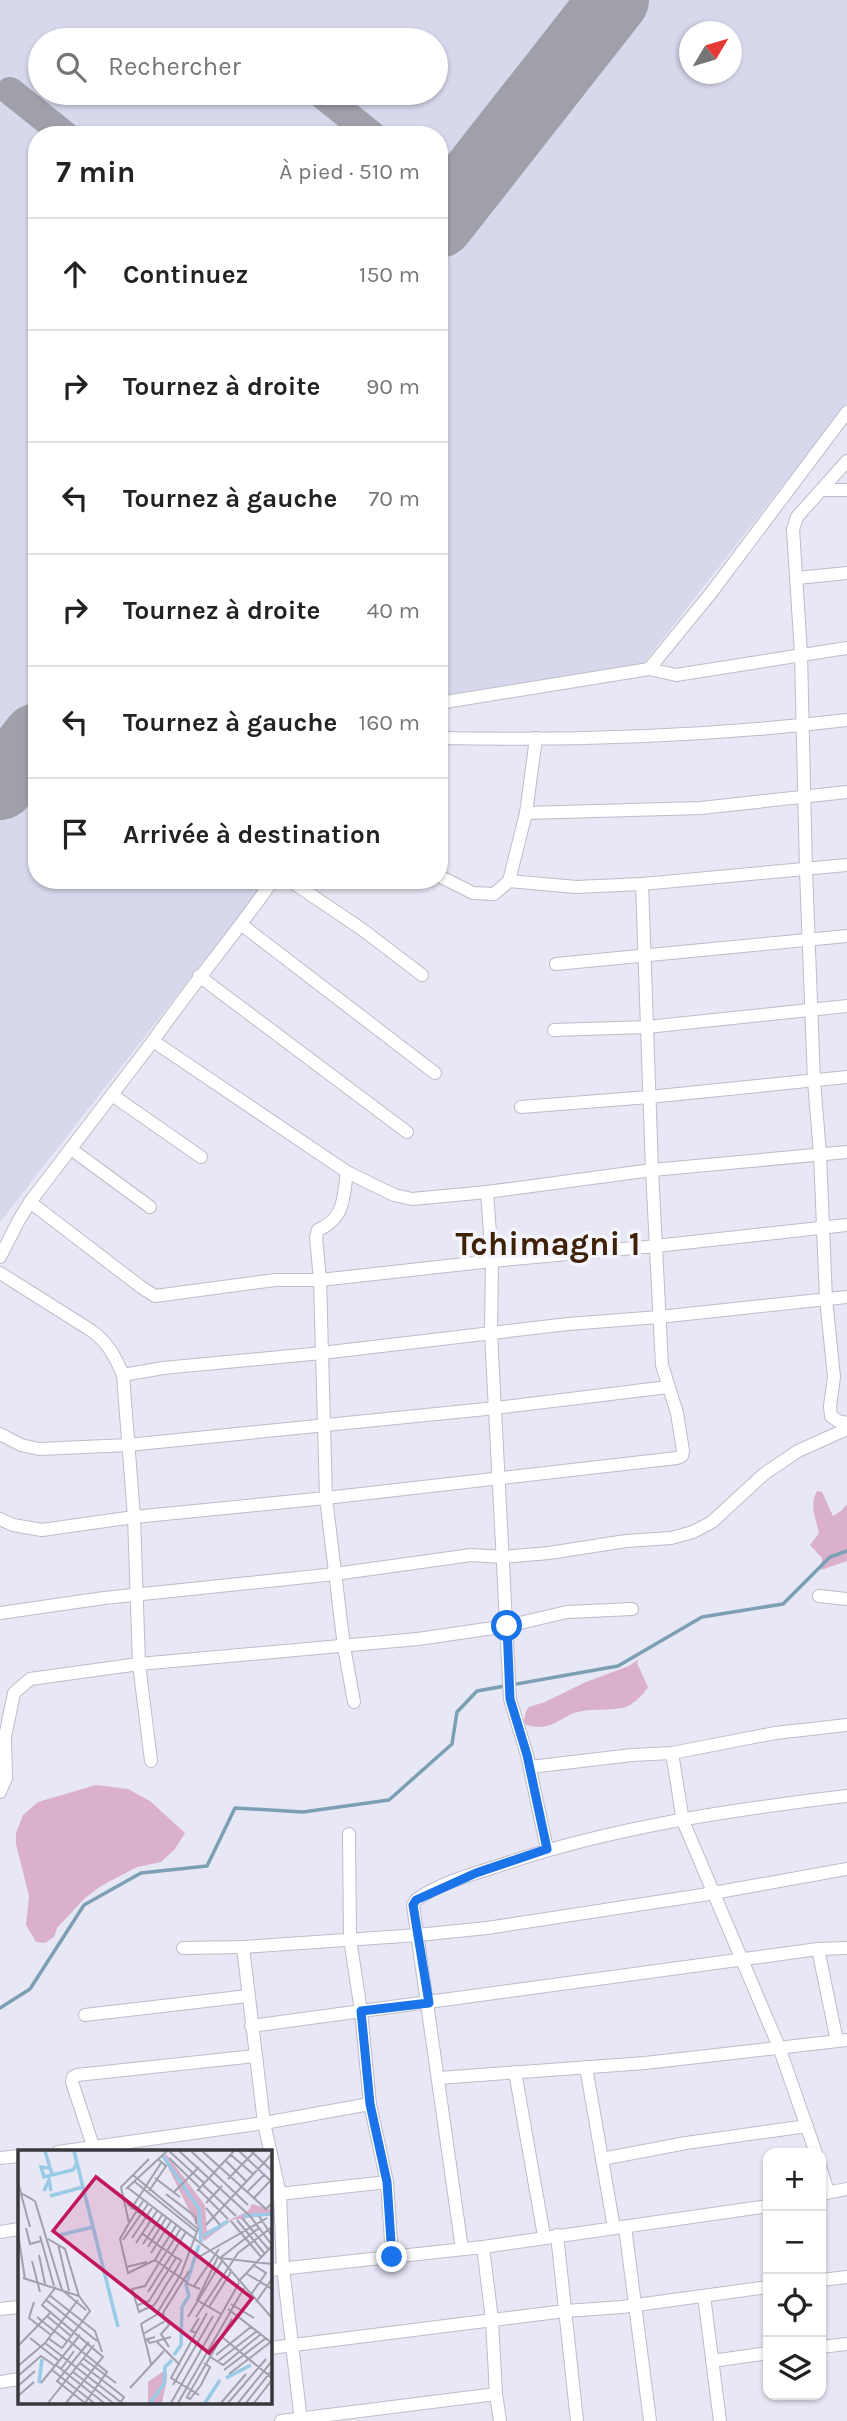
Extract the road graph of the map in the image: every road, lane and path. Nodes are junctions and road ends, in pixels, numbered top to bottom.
1 (847, 412) edge
2 (847, 461) edge
3 (821, 490) junction
4 (847, 490) edge
5 (847, 573) edge
6 (797, 578) junction
7 (847, 648) edge
8 (801, 654) junction
9 (649, 669) junction
10 (448, 702) edge
11 (847, 720) edge
12 (803, 725) junction
13 (448, 738) edge
14 (536, 738) junction
15 (847, 792) edge
16 (806, 797) junction
17 (526, 813) junction
18 (847, 865) edge
19 (806, 870) junction
20 (448, 880) edge
21 (509, 881) junction
22 (642, 884) junction
23 (267, 889) edge
24 (302, 889) edge
25 (242, 925) junction
26 (847, 936) edge
27 (808, 939) junction
28 (644, 955) junction
29 (556, 964) dead end
30 (422, 975) dead end
31 (199, 976) junction
32 (847, 1006) edge
33 (812, 1010) junction
34 (647, 1027) junction
35 (554, 1030) dead end
36 (153, 1041) junction
37 (435, 1073) dead end
38 (847, 1077) edge
39 (814, 1081) junction
40 (112, 1095) junction
41 (649, 1097) junction
42 (522, 1107) dead end
43 (407, 1132) dead end
44 (71, 1149) junction
45 (847, 1152) edge
46 (820, 1154) junction
47 (201, 1157) dead end
48 (652, 1170) junction
49 (347, 1172) junction
50 (487, 1192) junction
51 (30, 1202) junction
52 (150, 1207) dead end
53 (847, 1225) edge
54 (822, 1227) junction
55 (656, 1246) junction
56 (0, 1257) edge
57 (492, 1261) junction
58 (0, 1273) edge
59 (320, 1280) junction
60 (847, 1297) edge
61 (825, 1299) junction
62 (660, 1317) junction
63 (491, 1333) junction
64 (322, 1353) junction
65 (123, 1375) junction
66 (841, 1376) edge
67 (667, 1387) junction
68 (496, 1408) junction
69 (847, 1423) edge
70 (323, 1424) junction
71 (847, 1429) edge
72 (0, 1434) edge
73 (128, 1445) junction
74 (499, 1477) junction
75 (326, 1499) junction
76 (134, 1517) junction
77 (0, 1519) edge
78 (503, 1557) junction
79 (335, 1574) junction
80 (137, 1594) junction
81 (819, 1596) dead end
82 (847, 1599) edge
83 (632, 1609) dead end
84 (0, 1613) edge
85 (507, 1626) junction
86 (344, 1647) junction
87 (139, 1664) junction
88 (354, 1702) dead end
89 (847, 1725) edge
90 (3, 1739) edge
91 (672, 1753) junction
92 (151, 1761) dead end
93 (530, 1767) junction
94 (0, 1792) edge
95 (847, 1796) edge
96 (683, 1821) junction
97 (349, 1834) dead end
98 (547, 1849) junction
99 (847, 1869) edge
100 (715, 1893) junction
101 (418, 1935) junction
102 (350, 1939) junction
103 (243, 1947) junction
104 (183, 1948) dead end
105 (847, 1948) edge
106 (818, 1949) junction
107 (743, 1961) junction
108 (248, 1996) junction
109 (429, 2003) junction
110 (361, 2011) junction
111 (85, 2015) dead end
112 (251, 2026) junction
113 (842, 2041) edge
114 (779, 2047) junction
115 (255, 2056) junction
116 (586, 2067) junction
117 (515, 2073) junction
118 (439, 2078) junction
119 (370, 2104) junction
120 (264, 2123) junction
121 (807, 2126) junction
122 (814, 2148) edge
123 (94, 2150) edge
124 (268, 2150) edge
125 (18, 2156) edge
126 (0, 2158) edge
127 (602, 2159) junction
128 (271, 2169) edge
129 (387, 2182) junction
130 (847, 2189) edge
131 (826, 2193) edge
132 (275, 2195) edge
133 (763, 2207) edge
134 (619, 2227) junction
135 (18, 2229) edge
136 (0, 2232) edge
137 (550, 2236) junction
138 (483, 2246) junction
139 (462, 2249) junction
140 (392, 2257) junction
141 (276, 2269) edge
142 (847, 2277) edge
143 (826, 2279) edge
144 (763, 2288) edge
145 (704, 2296) junction
146 (634, 2305) junction
147 (18, 2307) edge
148 (0, 2309) edge
149 (565, 2312) junction
150 (492, 2320) junction
151 (847, 2344) edge
152 (292, 2345) junction
153 (826, 2346) edge
154 (271, 2348) edge
155 (763, 2354) edge
156 (712, 2361) junction
157 (18, 2379) edge
158 (0, 2382) edge
159 (496, 2394) junction
160 (367, 2416) edge
161 (301, 2420) edge
162 (281, 2421) edge
163 (500, 2421) edge
164 (577, 2421) edge
165 (650, 2421) edge
166 (720, 2421) edge

1 - 9 street
2 - 3 street
3 - 4 street
3 - 6 street
5 - 6 street
6 - 8 street
7 - 8 street
8 - 9 street
8 - 12 street
9 - 10 street
11 - 12 street
12 - 14 street
12 - 16 street
13 - 14 street
14 - 17 street
15 - 16 street
16 - 17 street
16 - 19 street
17 - 21 street
18 - 19 street
19 - 22 street
19 - 27 street
20 - 21 street
21 - 22 street
22 - 28 street
23 - 25 street
24 - 30 street
25 - 31 street
25 - 37 street
26 - 27 street
27 - 28 street
27 - 33 street
28 - 29 street
28 - 34 street
31 - 36 street
31 - 43 street
32 - 33 street
33 - 34 street
33 - 39 street
34 - 35 street
34 - 41 street
36 - 40 street
36 - 49 street
38 - 39 street
39 - 41 street
39 - 46 street
40 - 44 street
40 - 47 street
41 - 42 street
41 - 48 street
44 - 51 street
44 - 52 street
45 - 46 street
46 - 48 street
46 - 54 street
48 - 50 street
48 - 55 street
49 - 50 street
49 - 59 street
50 - 57 street
51 - 56 street
51 - 59 street
53 - 54 street
54 - 55 street
54 - 61 street
55 - 57 street
55 - 62 street
57 - 59 street
57 - 63 street
58 - 65 street
59 - 64 street
60 - 61 street
61 - 62 street
61 - 66 street
62 - 63 street
62 - 67 street
63 - 64 street
63 - 68 street
64 - 65 street
64 - 70 street
65 - 73 street
66 - 69 street
67 - 68 street
67 - 74 street
68 - 70 street
68 - 74 street
70 - 73 street
70 - 75 street
71 - 78 street
72 - 73 street
73 - 76 street
74 - 75 street
74 - 78 street
75 - 76 street
75 - 79 street
76 - 77 street
76 - 80 street
78 - 79 street
78 - 85 street
79 - 80 street
79 - 86 street
80 - 84 street
80 - 87 street
81 - 82 street
83 - 85 street
85 - 86 street
85 - 93 street
86 - 87 street
86 - 88 street
87 - 90 street
87 - 92 street
89 - 91 street
90 - 94 street
91 - 93 street
91 - 96 street
93 - 98 street
95 - 96 street
96 - 98 street
96 - 100 street
97 - 102 street
98 - 101 street
99 - 100 street
100 - 101 street
100 - 107 street
101 - 102 street
101 - 109 street
102 - 103 street
102 - 110 street
103 - 104 street
103 - 108 street
105 - 106 street
106 - 107 street
106 - 113 street
107 - 109 street
107 - 114 street
108 - 111 street
108 - 112 street
109 - 110 street
109 - 118 street
110 - 112 street
110 - 119 street
112 - 115 street
113 - 114 street
114 - 116 street
114 - 121 street
115 - 120 street
115 - 123 street
116 - 117 street
116 - 127 street
117 - 118 street
117 - 137 street
118 - 139 street
119 - 120 street
119 - 129 street
120 - 123 street
120 - 124 street
121 - 122 street
121 - 127 street
125 - 126 street
127 - 134 street
128 - 132 street
129 - 132 street
129 - 140 street
130 - 131 street
132 - 141 street
133 - 134 street
134 - 137 street
134 - 146 street
135 - 136 street
137 - 138 street
137 - 149 street
138 - 139 street
138 - 150 street
139 - 140 street
140 - 141 street
141 - 152 street
142 - 143 street
144 - 145 street
145 - 146 street
145 - 156 street
146 - 149 street
146 - 165 street
147 - 148 street
149 - 150 street
149 - 164 street
150 - 152 street
150 - 159 street
151 - 153 street
152 - 154 street
152 - 161 street
155 - 156 street
156 - 166 street
157 - 158 street
159 - 160 street
159 - 163 street
160 - 161 street
161 - 162 street

